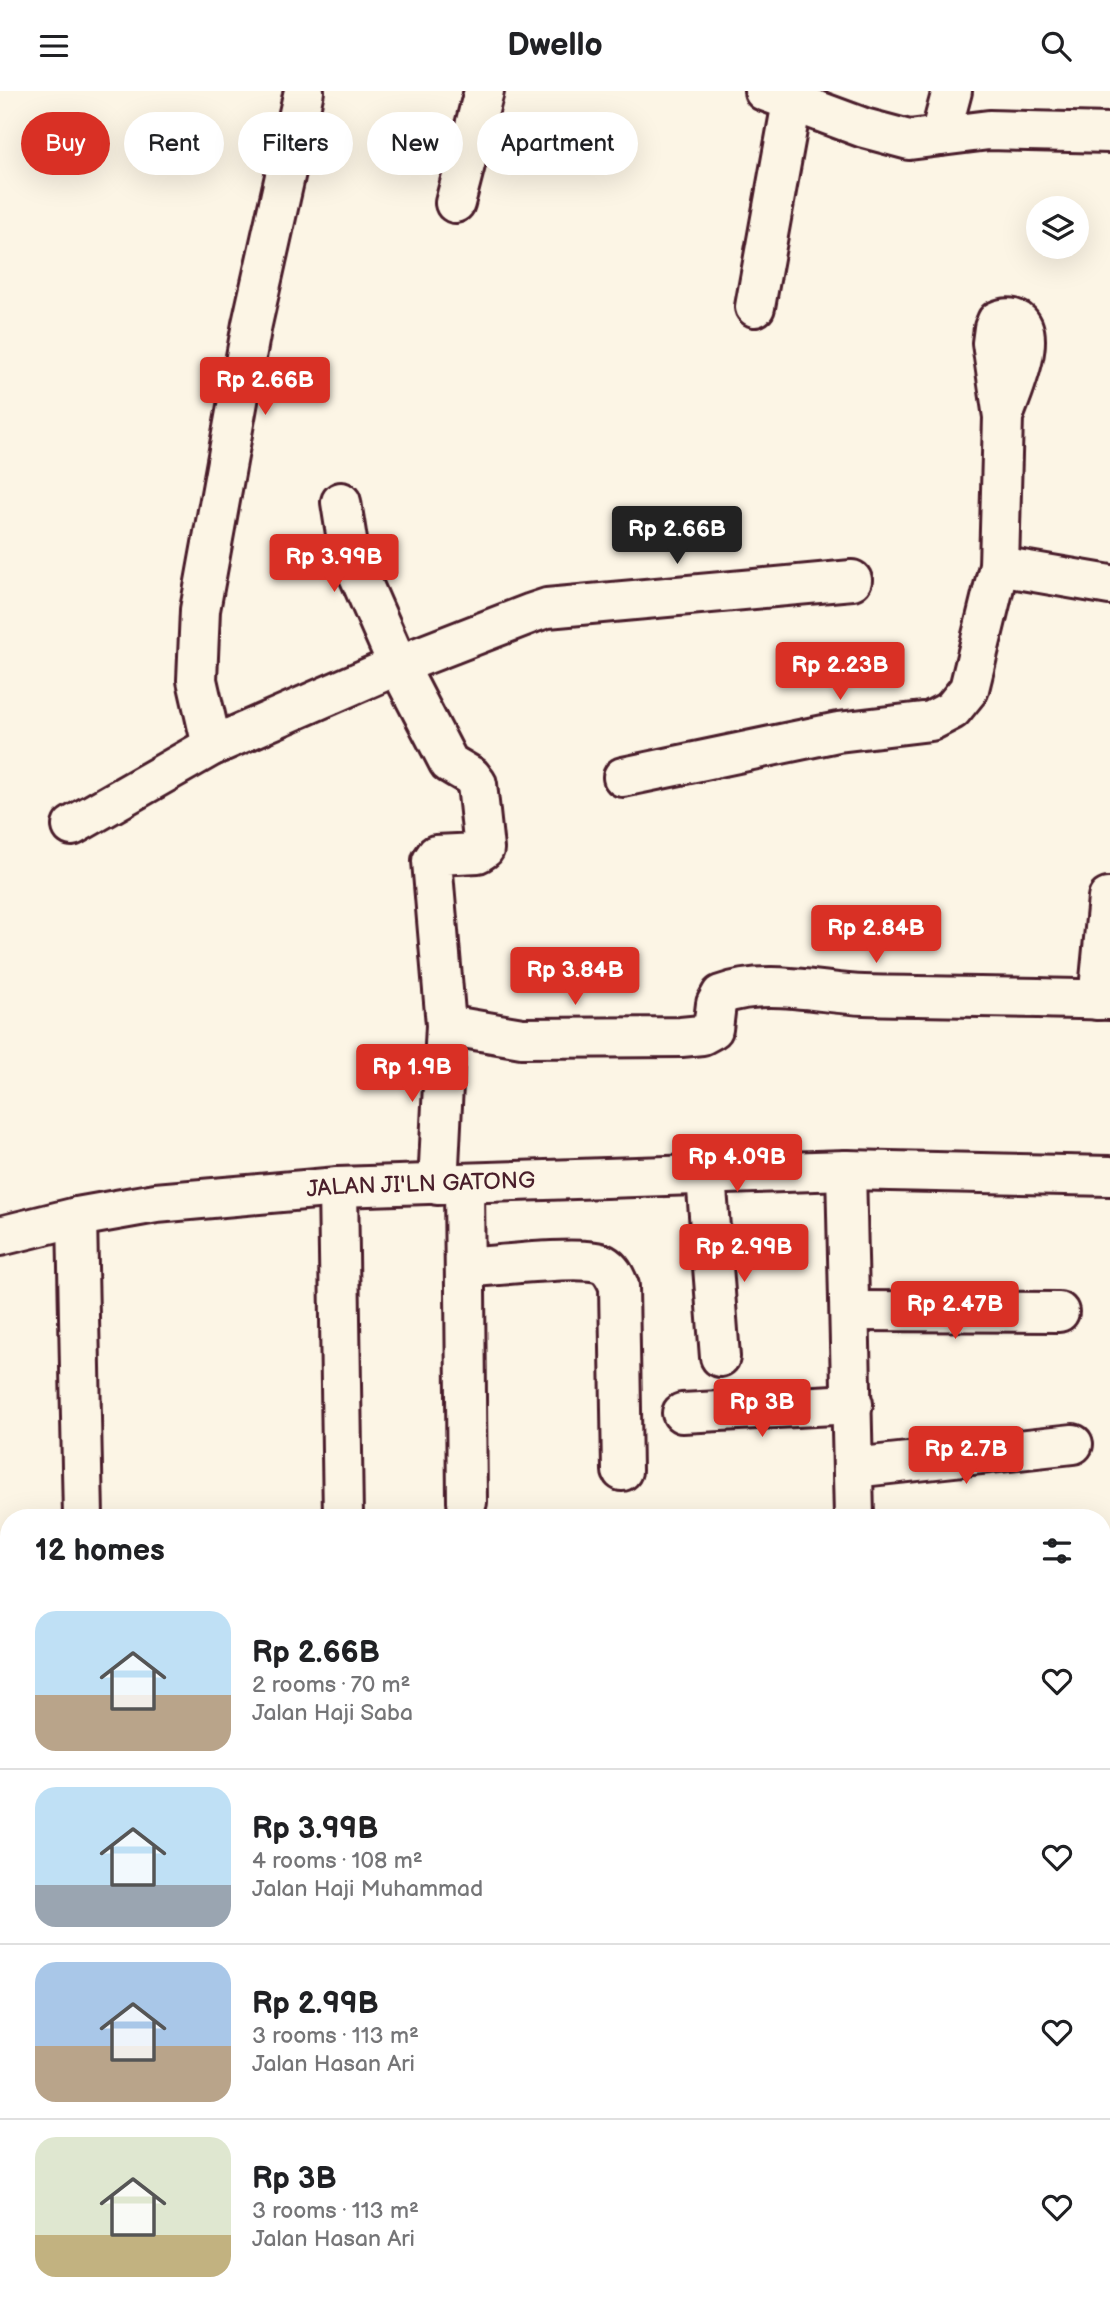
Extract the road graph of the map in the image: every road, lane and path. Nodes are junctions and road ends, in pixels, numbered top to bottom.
1 (304, 91) edge
2 (484, 91) edge
3 (952, 91) edge
4 (797, 98) edge
5 (1110, 133) edge
6 (940, 137) junction
7 (455, 203) dead end
8 (755, 307) dead end
9 (1003, 417) dead end
10 (341, 502) dead end
11 (999, 566) junction
12 (852, 580) dead end
13 (1110, 585) edge
14 (398, 665) junction
15 (212, 746) junction
16 (623, 777) dead end
17 (72, 826) dead end
18 (1108, 898) dead end
19 (1104, 1000) edge
20 (446, 1025) junction
21 (846, 1170) junction
22 (1110, 1176) edge
23 (706, 1177) junction
24 (451, 1185) junction
25 (338, 1187) junction
26 (76, 1217) junction
27 (0, 1236) edge
28 (465, 1268) junction
29 (850, 1311) junction
30 (1059, 1312) dead end
31 (720, 1357) dead end
32 (853, 1404) junction
33 (682, 1413) dead end
34 (1073, 1444) dead end
35 (853, 1468) junction
36 (622, 1471) dead end
37 (467, 1503) dead end
38 (83, 1509) edge
39 (343, 1509) edge
40 (853, 1509) edge

1 - 15 street
2 - 7 street
3 - 6 street
4 - 6 street
4 - 8 street
5 - 6 street
9 - 11 street
10 - 14 street
11 - 13 street
11 - 16 street
12 - 14 street
14 - 15 street
14 - 20 street
15 - 17 street
18 - 19 street
19 - 20 street
20 - 24 street
21 - 22 street, JALAN JI'LN GATONG
21 - 23 street, JALAN JI'LN GATONG
21 - 29 street
23 - 24 street, JALAN JI'LN GATONG
23 - 31 street
24 - 25 street, JALAN JI'LN GATONG
24 - 28 street
25 - 26 street, JALAN JI'LN GATONG
25 - 39 street
26 - 27 street, JALAN JI'LN GATONG
26 - 38 street
28 - 36 street
28 - 37 street
29 - 30 street
29 - 32 street
32 - 33 street
32 - 35 street
34 - 35 street
35 - 40 street

